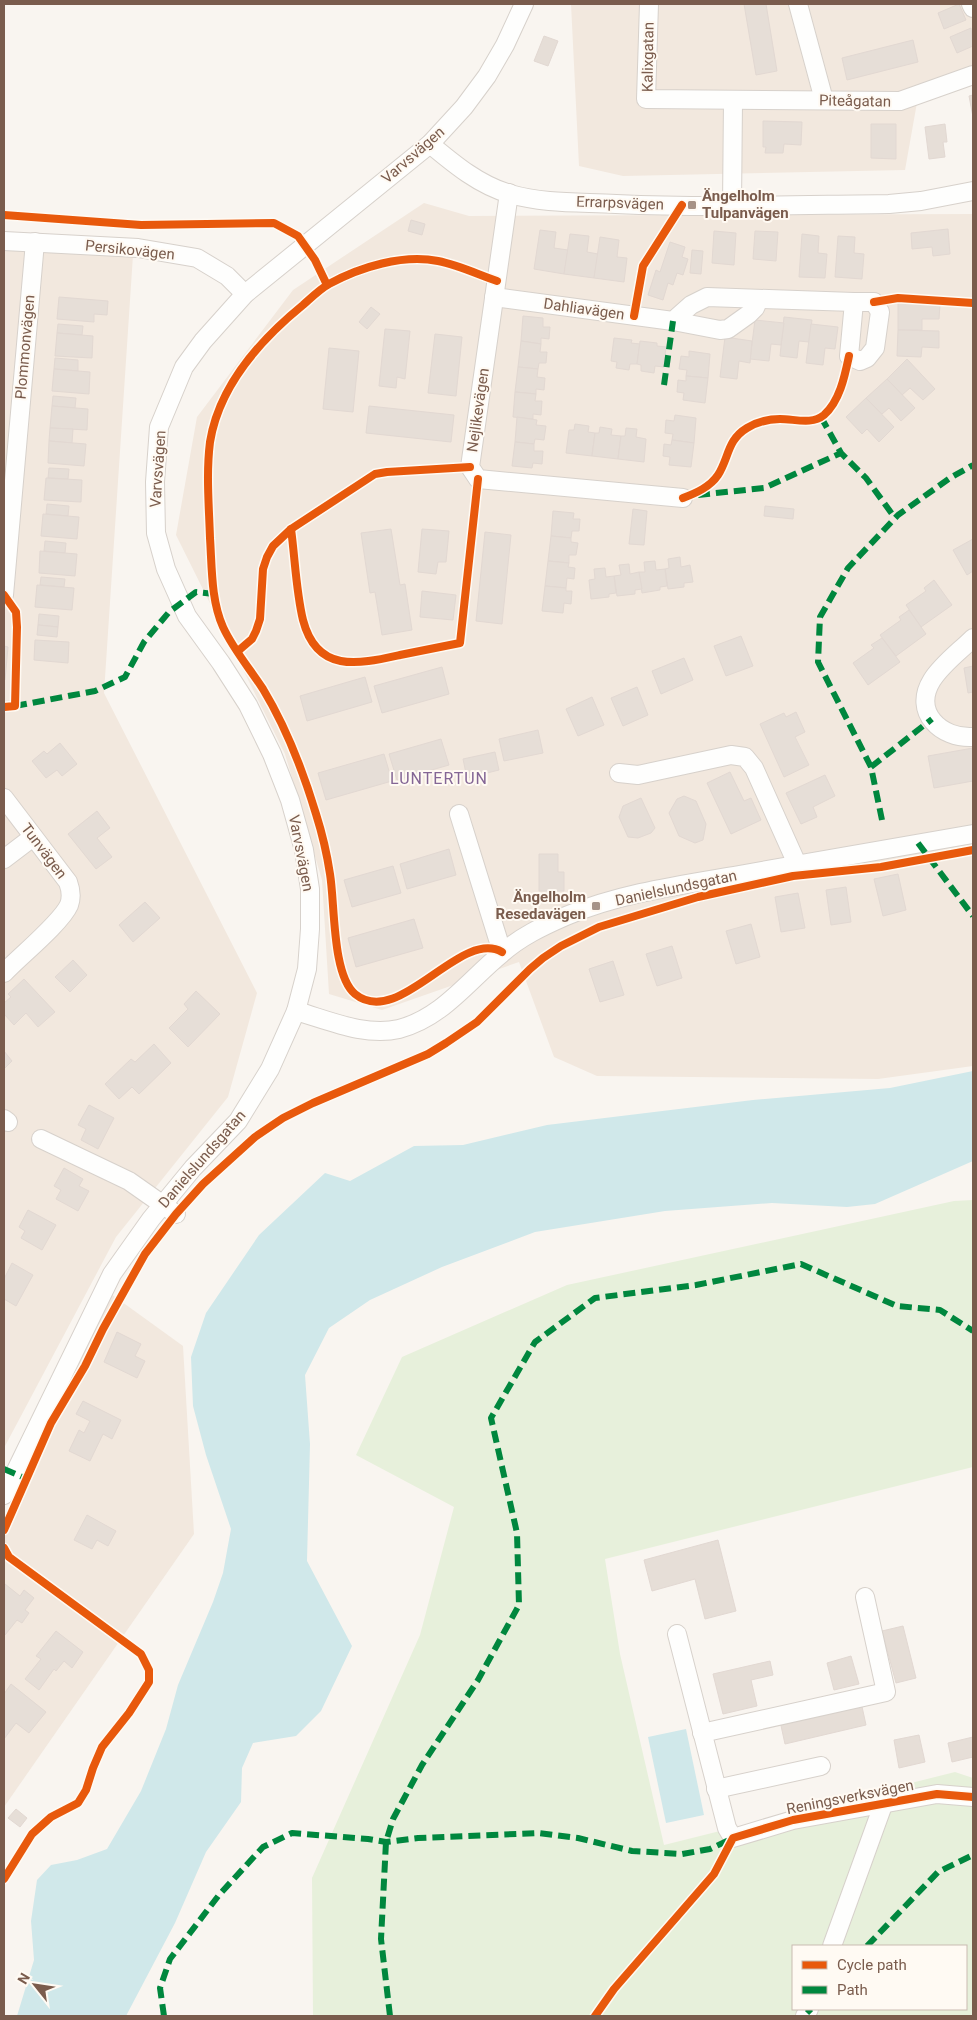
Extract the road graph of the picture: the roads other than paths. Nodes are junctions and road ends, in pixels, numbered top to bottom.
1 (524, 4) edge
2 (649, 4) edge
3 (798, 4) edge
4 (971, 4) edge
5 (973, 8) edge
6 (973, 75) edge
7 (824, 100) junction
8 (733, 101) junction
9 (430, 144) junction
10 (973, 190) edge
11 (509, 193) junction
12 (732, 205) junction
13 (4, 241) edge
14 (34, 242) junction
15 (245, 294) junction
16 (494, 297) junction
17 (759, 299) junction
18 (854, 302) dead end
19 (674, 321) junction
20 (10, 451) edge
21 (683, 498) dead end
22 (4, 595) edge
23 (973, 638) edge
24 (973, 737) edge
25 (619, 773) dead end
26 (4, 798) edge
27 (459, 814) dead end
28 (973, 834) edge
29 (33, 837) junction
30 (4, 860) edge
31 (797, 864) junction
32 (502, 952) junction
33 (4, 973) edge
34 (296, 1011) junction
35 (42, 1139) dead end
36 (169, 1210) junction
37 (4, 1495) edge
38 (865, 1597) dead end
39 (677, 1634) dead end
40 (702, 1733) junction
41 (821, 1766) dead end
42 (716, 1789) junction
43 (973, 1797) edge
44 (883, 1805) junction
45 (832, 1945) edge

1 - 9 street, Varvsvägen
2 - 8 street, Kalixgatan
3 - 7 street
4 - 5 street
6 - 7 street, Piteågatan
7 - 8 street, Piteågatan
8 - 12 street
9 - 11 street, Errarpsvägen
9 - 15 street, Varvsvägen
10 - 12 street, Errarpsvägen
11 - 12 street, Errarpsvägen
11 - 16 street, Nejlikevägen
13 - 14 street, Persikovägen
14 - 15 street, Persikovägen
14 - 20 street, Plommonvägen
15 - 34 street, Varvsvägen
16 - 19 street, Dahliavägen
16 - 21 street, Nejlikevägen
17 - 18 street
17 - 19 street
17 - 19 street, Dahliavägen
20 - 22 street, Plommonvägen
23 - 24 street
25 - 31 street
26 - 29 street, Tunvägen
27 - 32 street
28 - 31 street, Danielslundsgatan
29 - 30 street
29 - 33 street, Tunvägen
31 - 32 street, Danielslundsgatan
32 - 34 street, Danielslundsgatan
34 - 36 street, Danielslundsgatan
35 - 36 street
36 - 37 street, Danielslundsgatan
38 - 40 street
39 - 40 street
40 - 42 street
41 - 42 street
42 - 44 street, Reningsverksvägen
43 - 44 street, Reningsverksvägen
44 - 45 street

